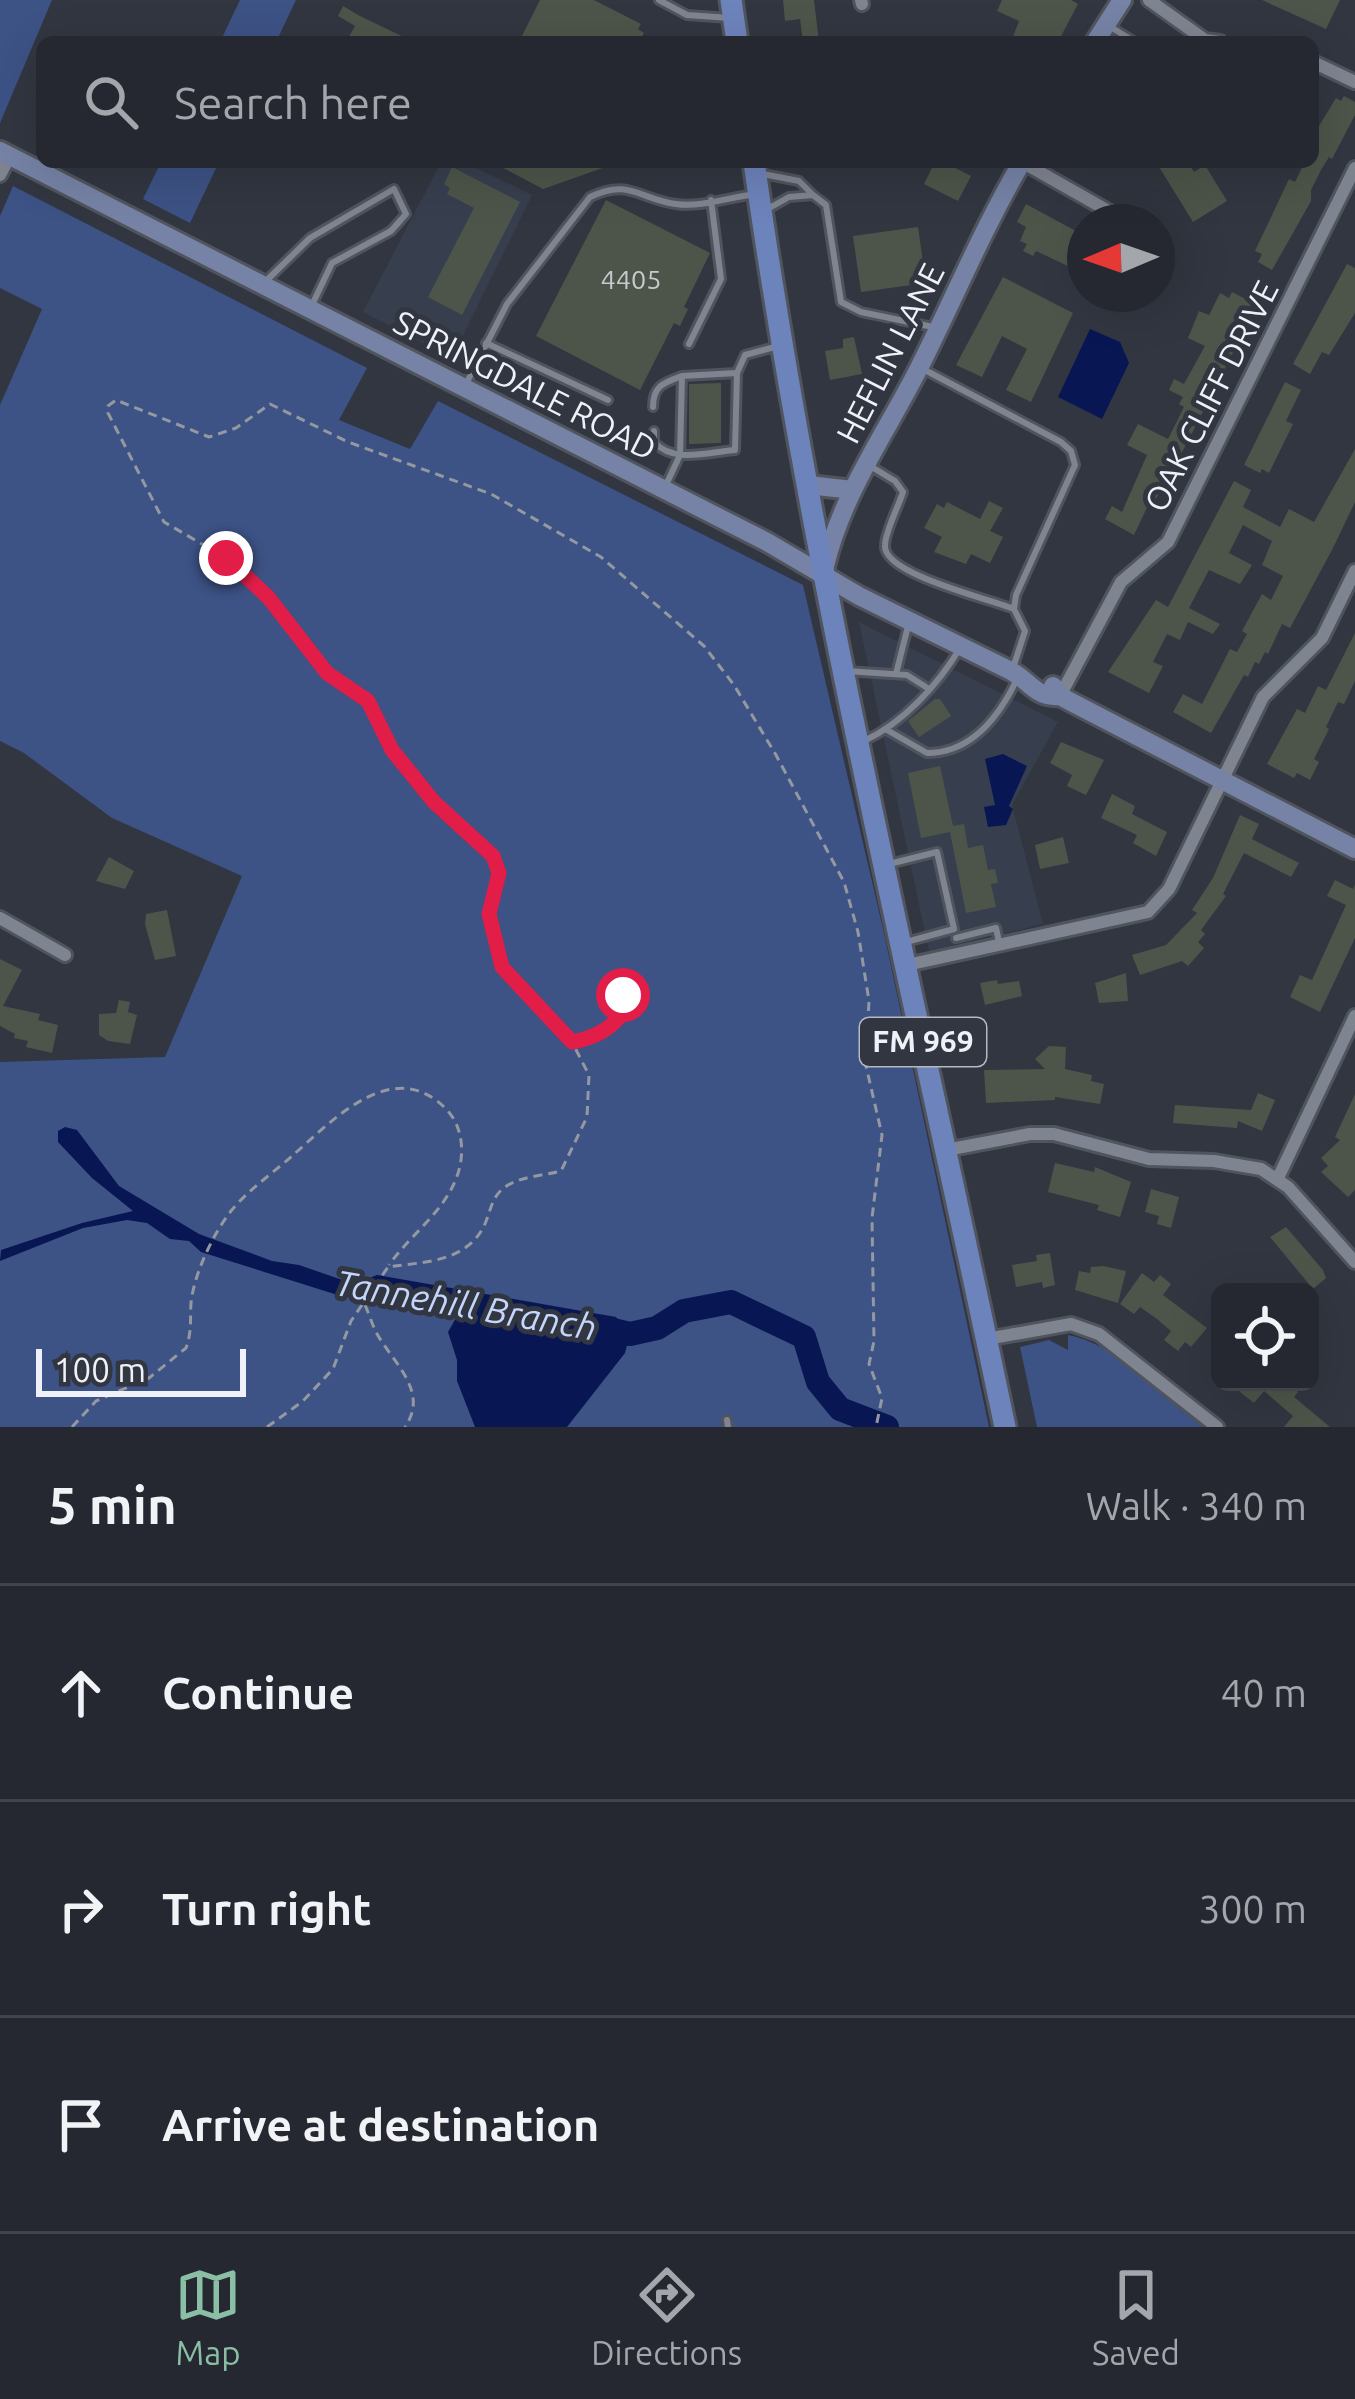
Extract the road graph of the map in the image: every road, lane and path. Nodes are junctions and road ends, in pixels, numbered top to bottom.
1 (659, 0) edge
2 (1122, 0) edge
3 (1149, 0) edge
4 (732, 9) edge
5 (1106, 24) junction
6 (1099, 36) edge
7 (1125, 36) edge
8 (1199, 36) edge
9 (1319, 65) edge
10 (1355, 82) edge
11 (5, 154) edge
12 (1019, 168) edge
13 (1033, 168) edge
14 (1355, 168) edge
15 (0, 175) edge
16 (757, 185) edge
17 (813, 195) junction
18 (711, 200) junction
19 (1096, 204) edge
20 (264, 284) junction
21 (311, 308) junction
22 (938, 328) junction
23 (486, 343) junction
24 (688, 344) dead end
25 (781, 345) junction
26 (920, 367) junction
27 (736, 373) junction
28 (682, 376) junction
29 (464, 388) junction
30 (608, 400) dead end
31 (653, 407) dead end
32 (654, 431) dead end
33 (680, 455) junction
34 (867, 464) junction
35 (808, 485) junction
36 (663, 490) junction
37 (853, 490) junction
38 (1355, 571) edge
39 (823, 575) junction
40 (1014, 609) junction
41 (909, 621) junction
42 (961, 646) junction
43 (845, 671) junction
44 (896, 674) junction
45 (1017, 674) junction
46 (929, 689) junction
47 (1060, 696) junction
48 (887, 730) junction
49 (860, 743) junction
50 (1222, 778) junction
51 (1355, 849) edge
52 (886, 865) junction
53 (0, 918) edge
54 (955, 934) junction
55 (902, 942) junction
56 (1000, 945) junction
57 (959, 953) junction
58 (64, 955) dead end
59 (907, 965) junction
60 (628, 1005) dead end
61 (1355, 1016) edge
62 (572, 1042) junction
63 (946, 1150) junction
64 (1278, 1178) junction
65 (1355, 1262) edge
66 (386, 1269) junction
67 (364, 1304) junction
68 (987, 1339) junction
69 (72, 1427) edge
70 (267, 1427) edge
71 (405, 1427) edge
72 (875, 1427) edge
73 (1005, 1427) edge
74 (1217, 1427) edge

1 - 4 lane
2 - 5 main road
3 - 8 street
5 - 6 main road
5 - 7 lane
9 - 10 street
11 - 15 street
11 - 20 main road, SPRINGDALE ROAD
12 - 22 main road, HEFLIN LANE
13 - 19 street
14 - 47 street, OAK CLIFF DRIVE
16 - 17 lane
16 - 17 lane
16 - 18 lane
16 - 25 main road, FM 969
17 - 22 lane
18 - 23 lane
18 - 24 lane
20 - 21 main road, SPRINGDALE ROAD
20 - 21 lane
21 - 29 main road, SPRINGDALE ROAD
22 - 26 main road, HEFLIN LANE
23 - 29 lane
23 - 30 lane
25 - 27 lane
25 - 35 main road, FM 969
26 - 34 main road, HEFLIN LANE
26 - 40 lane
27 - 28 lane
27 - 33 lane
28 - 31 lane
28 - 33 lane
29 - 36 main road, SPRINGDALE ROAD
32 - 33 lane
33 - 36 lane
34 - 37 main road, HEFLIN LANE
34 - 40 lane
35 - 37 main road
35 - 39 main road, FM 969
36 - 39 main road, SPRINGDALE ROAD
37 - 39 main road, HEFLIN LANE
38 - 50 street
39 - 41 main road, SPRINGDALE ROAD
39 - 43 main road, FM 969
40 - 45 lane
41 - 42 main road, SPRINGDALE ROAD
41 - 44 lane
42 - 45 main road, SPRINGDALE ROAD
42 - 46 lane
43 - 44 lane
43 - 49 main road, FM 969
44 - 46 lane
45 - 47 main road, SPRINGDALE ROAD
45 - 48 lane
46 - 48 lane
47 - 50 main road, SPRINGDALE ROAD
48 - 49 lane
49 - 52 main road, FM 969
50 - 51 main road, SPRINGDALE ROAD
50 - 56 street
52 - 54 lane
52 - 55 main road, FM 969
53 - 58 street
54 - 55 lane
54 - 56 lane
54 - 57 lane
55 - 59 main road, FM 969
56 - 57 street
57 - 59 street
59 - 63 main road, FM 969
60 - 62 path
61 - 64 street
62 - 66 path
62 - 72 path
63 - 64 street
63 - 68 main road, FM 969
64 - 65 street
66 - 67 path
66 - 69 path
67 - 70 path
67 - 71 path
68 - 73 main road, FM 969
68 - 74 street

